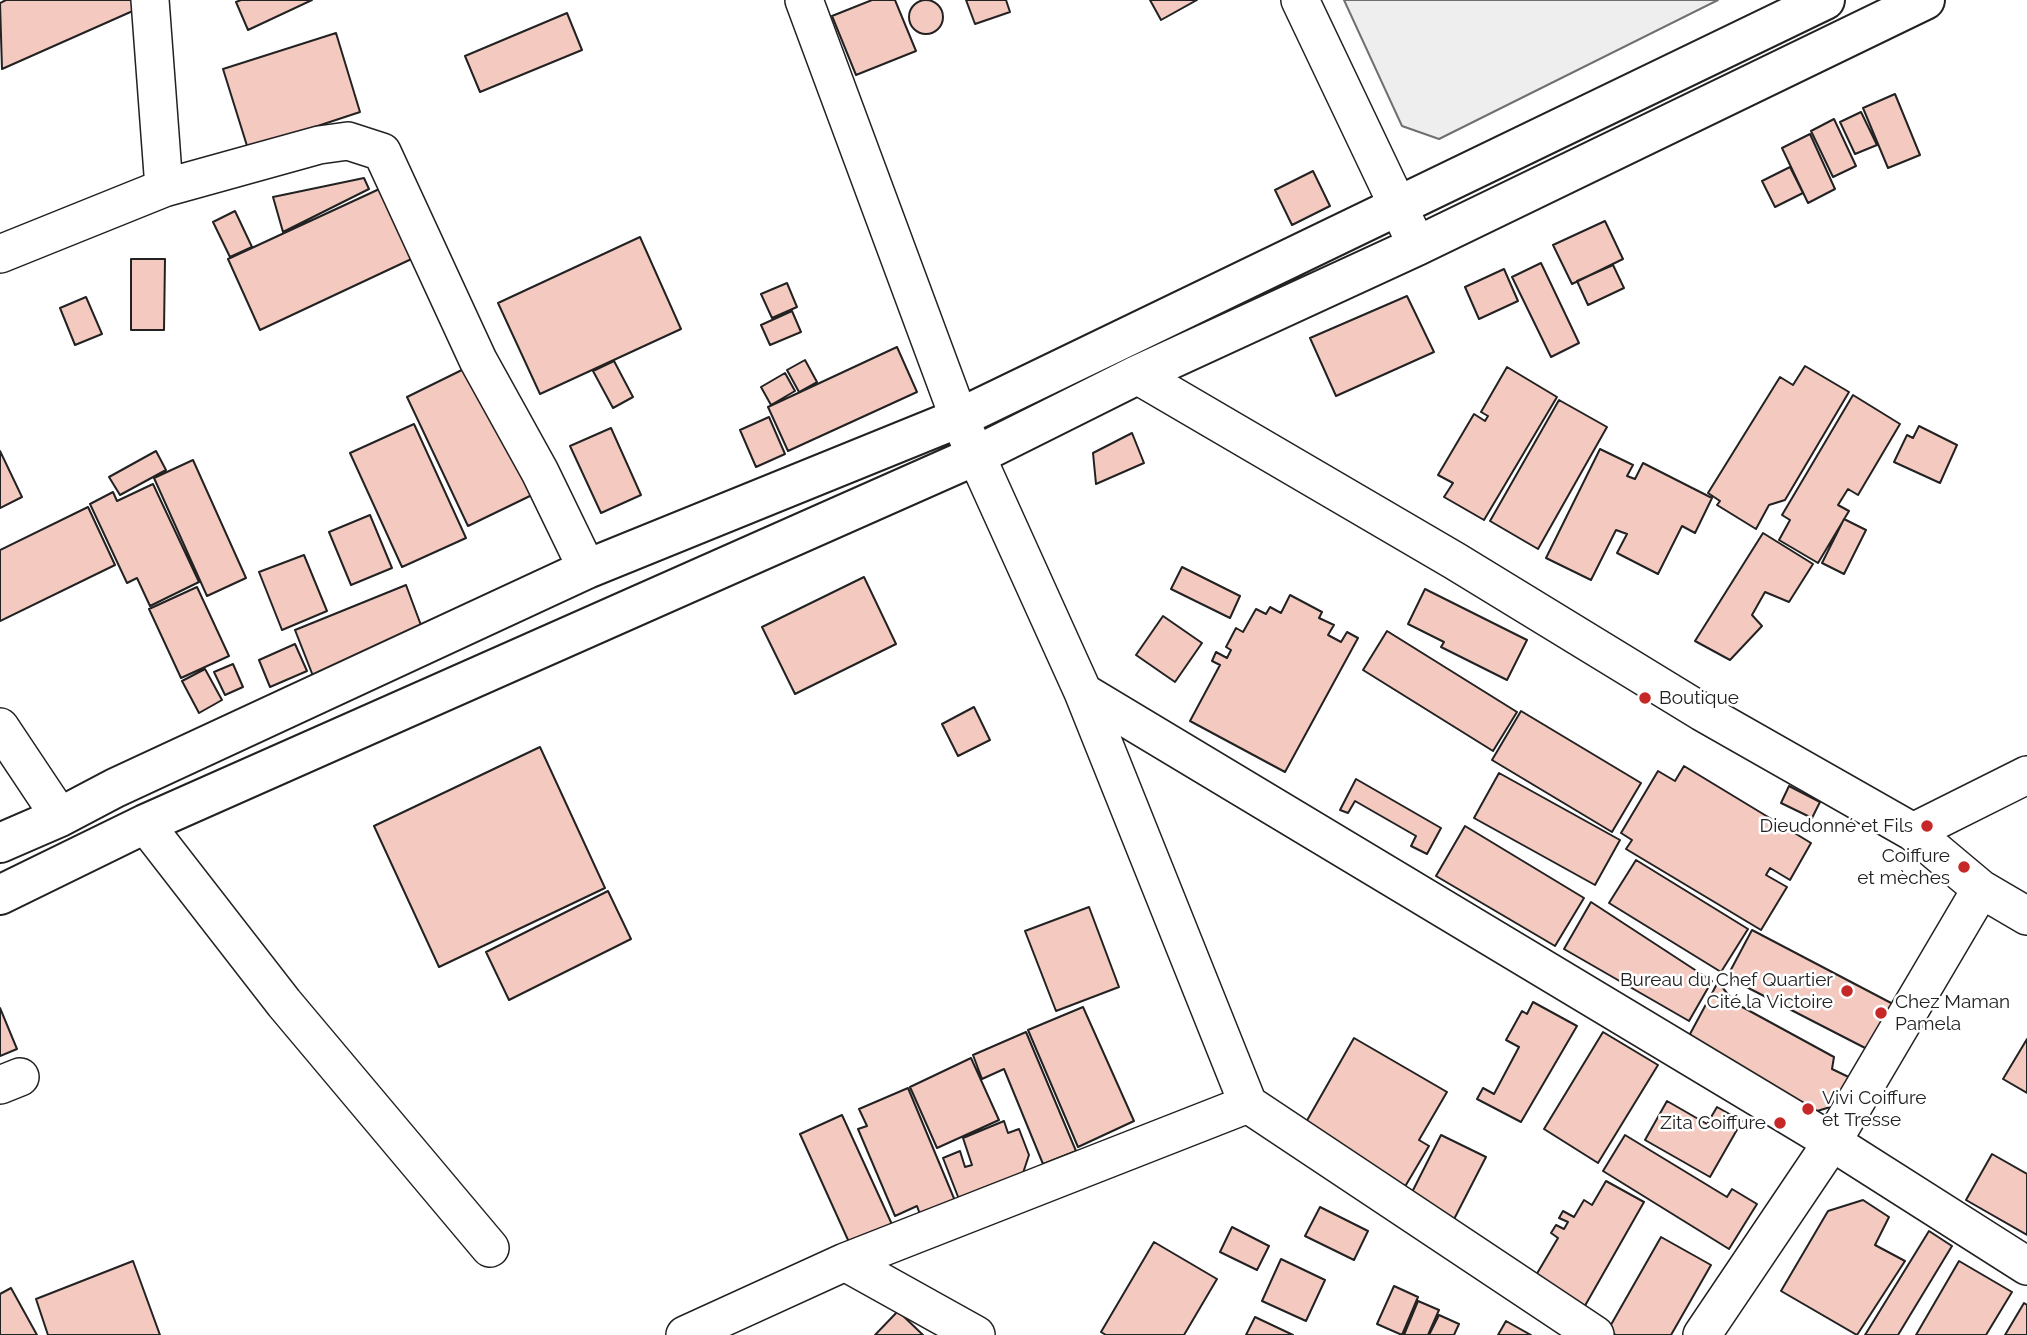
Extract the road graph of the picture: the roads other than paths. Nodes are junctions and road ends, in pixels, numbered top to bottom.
1 (150, 0) edge
2 (804, 0) edge
3 (1300, 0) edge
4 (1825, 0) edge
5 (1925, 0) edge
6 (164, 188) junction
7 (1398, 204) junction
8 (1417, 246) junction
9 (0, 254) edge
10 (1137, 375) junction
11 (959, 418) junction
12 (975, 456) junction
13 (587, 569) junction
14 (1083, 692) junction
15 (0, 727) edge
16 (2027, 775) edge
17 (60, 817) junction
18 (145, 824) junction
19 (1913, 832) junction
20 (0, 843) edge
21 (1981, 888) junction
22 (0, 895) edge
23 (2027, 916) edge
24 (1248, 1104) junction
25 (1832, 1142) junction
26 (490, 1248) dead end
27 (845, 1262) junction
28 (2027, 1266) edge
29 (685, 1335) edge
30 (976, 1335) edge
31 (1595, 1335) edge
32 (1702, 1335) edge

1 - 6 street
2 - 11 street
3 - 7 street
4 - 7 main road
5 - 8 main road
6 - 9 street
6 - 13 street
7 - 8 street
7 - 11 main road
8 - 10 main road
10 - 12 main road
10 - 19 street
11 - 12 street
11 - 13 main road
12 - 14 street
12 - 18 main road
13 - 17 main road
14 - 24 street
14 - 25 street
15 - 17 street
16 - 19 street
17 - 20 main road
18 - 22 main road
18 - 26 street
19 - 21 street
21 - 23 street
21 - 25 street
24 - 27 street
24 - 31 street
25 - 28 street
25 - 32 street
27 - 29 street
27 - 30 street

